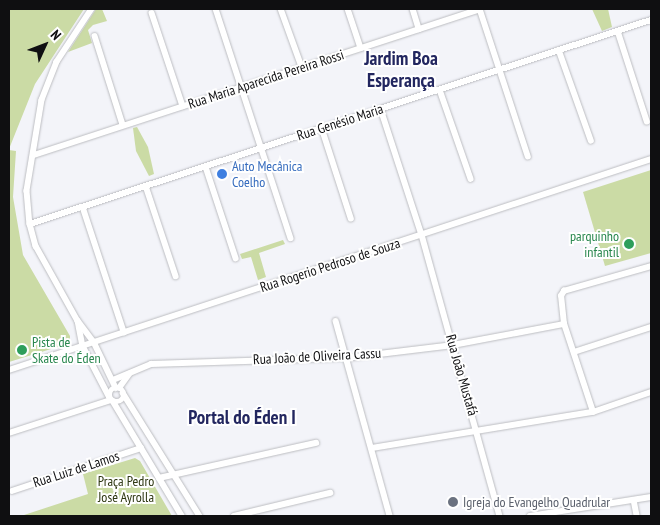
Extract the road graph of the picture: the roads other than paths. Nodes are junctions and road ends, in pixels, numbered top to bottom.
1 (92, 9) edge
2 (216, 9) edge
3 (281, 9) edge
4 (348, 9) edge
5 (413, 9) edge
6 (480, 9) edge
7 (152, 13) dead end
8 (651, 20) edge
9 (419, 29) junction
10 (618, 31) junction
11 (95, 36) dead end
12 (361, 48) junction
13 (559, 50) junction
14 (302, 67) junction
15 (500, 70) junction
16 (242, 87) junction
17 (440, 90) junction
18 (183, 106) junction
19 (381, 109) junction
20 (647, 120) dead end
21 (123, 125) junction
22 (322, 128) junction
23 (591, 140) dead end
24 (36, 146) junction
25 (262, 148) junction
26 (52, 150) junction
27 (34, 155) junction
28 (528, 156) dead end
29 (651, 159) edge
30 (206, 167) junction
31 (471, 179) dead end
32 (146, 186) junction
33 (83, 207) junction
34 (351, 218) dead end
35 (30, 224) junction
36 (422, 235) junction
37 (291, 238) dead end
38 (236, 258) dead end
39 (651, 266) edge
40 (176, 276) dead end
41 (78, 321) junction
42 (336, 321) dead end
43 (564, 324) junction
44 (651, 327) edge
45 (124, 332) junction
46 (94, 342) junction
47 (453, 345) junction
48 (83, 346) junction
49 (574, 352) junction
50 (346, 358) junction
51 (9, 370) edge
52 (130, 372) junction
53 (112, 380) junction
54 (119, 390) junction
55 (651, 392) edge
56 (112, 400) junction
57 (593, 412) junction
58 (478, 432) junction
59 (9, 433) edge
60 (316, 443) dead end
61 (141, 448) junction
62 (372, 448) junction
63 (175, 474) junction
64 (159, 478) junction
65 (12, 491) dead end
66 (330, 493) dead end
67 (651, 497) edge
68 (634, 500) junction
69 (182, 516) edge
70 (200, 516) edge
71 (234, 516) edge
72 (390, 516) edge
73 (500, 516) edge
74 (530, 516) edge
75 (637, 516) edge

1 - 24 street
2 - 16 street
3 - 14 street
4 - 12 street
5 - 9 street
6 - 9 street, Rua Maria Aparecida Pereira Rossi
6 - 15 street
7 - 18 street
8 - 10 street, Rua Genésio Maria
9 - 12 street, Rua Maria Aparecida Pereira Rossi
10 - 13 street, Rua Genésio Maria
10 - 20 street
11 - 21 street
12 - 14 street, Rua Maria Aparecida Pereira Rossi
13 - 15 street, Rua Genésio Maria
13 - 23 street
14 - 16 street, Rua Maria Aparecida Pereira Rossi
15 - 17 street, Rua Genésio Maria
15 - 28 street
16 - 18 street, Rua Maria Aparecida Pereira Rossi
16 - 25 street
17 - 19 street, Rua Genésio Maria
17 - 31 street
18 - 21 street, Rua Maria Aparecida Pereira Rossi
19 - 22 street, Rua Genésio Maria
19 - 36 street, Rua João Mustafá
21 - 26 street, Rua Maria Aparecida Pereira Rossi
22 - 25 street, Rua Genésio Maria
22 - 34 street
24 - 26 street
24 - 27 street
25 - 30 street, Rua Genésio Maria
25 - 37 street
26 - 27 street, Rua Maria Aparecida Pereira Rossi
27 - 35 street
29 - 36 street, Rua Rogerio Pedroso de Souza
30 - 32 street, Rua Genésio Maria
30 - 38 street
32 - 33 street, Rua Genésio Maria
32 - 40 street
33 - 35 street, Rua Genésio Maria
33 - 45 street
35 - 41 street
36 - 45 street, Rua Rogerio Pedroso de Souza
36 - 47 street, Rua João Mustafá
39 - 43 street
41 - 46 street
41 - 48 street
42 - 50 street
43 - 47 street, Rua João de Oliveira Cassu
43 - 49 street
44 - 49 street
45 - 46 street, Rua Rogerio Pedroso de Souza
46 - 48 street, Rua Rogerio Pedroso de Souza
46 - 53 street
47 - 50 street, Rua João de Oliveira Cassu
47 - 58 street, Rua João Mustafá
48 - 51 street, Rua Rogerio Pedroso de Souza
48 - 56 street
49 - 57 street
50 - 52 street, Rua João de Oliveira Cassu
50 - 62 street
52 - 53 street, Rua João de Oliveira Cassu
52 - 54 street
53 - 54 street
54 - 56 street
54 - 56 street
54 - 63 street
55 - 57 street
56 - 59 street
56 - 61 street
57 - 58 street
58 - 62 street
58 - 73 street, Rua João Mustafá
60 - 63 street
61 - 64 street
61 - 65 street, Rua Luiz de Lamos
62 - 72 street
63 - 64 street
63 - 70 street
64 - 69 street
66 - 71 street
67 - 68 street
68 - 74 street
68 - 75 street

